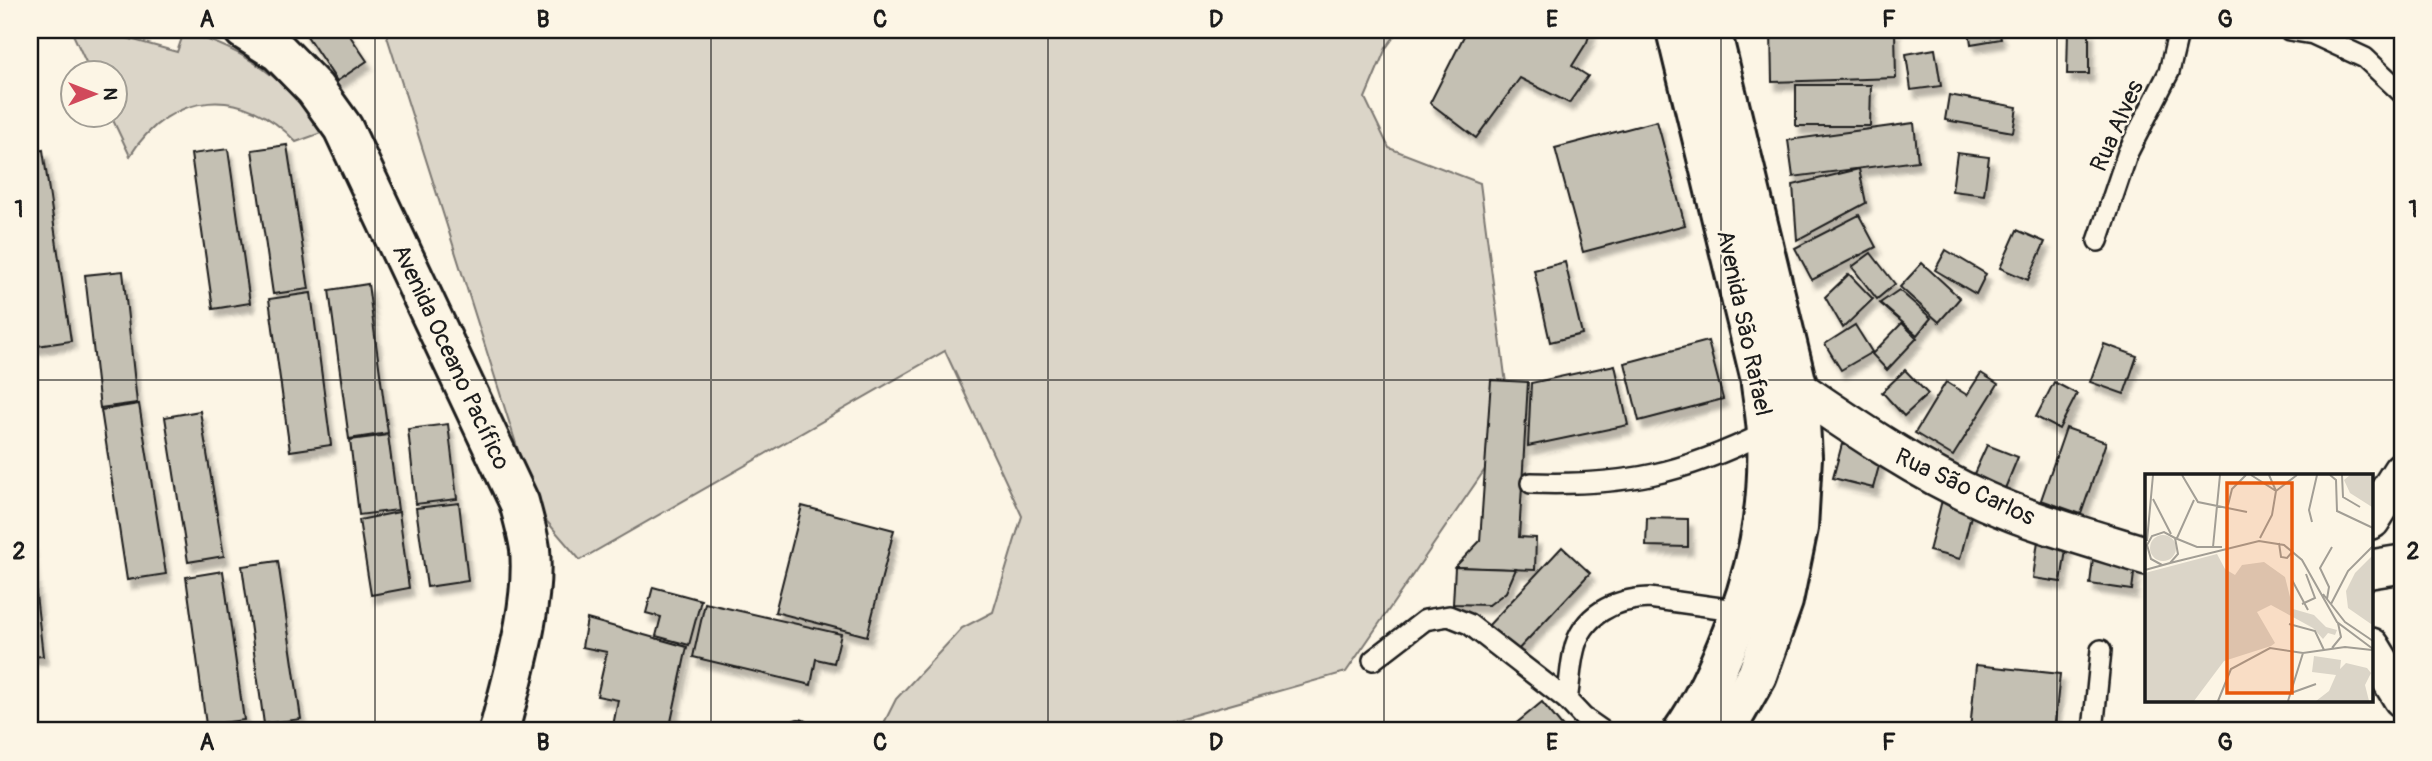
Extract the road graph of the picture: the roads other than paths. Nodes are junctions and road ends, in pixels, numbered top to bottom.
1 (244, 30) edge
2 (1676, 30) edge
3 (1711, 30) edge
4 (2179, 30) edge
5 (2289, 30) edge
6 (2402, 93) edge
7 (2098, 241) dead end
8 (1798, 389) junction
9 (1767, 432) junction
10 (2402, 471) edge
11 (1531, 483) dead end
12 (2372, 518) edge
13 (2145, 555) edge
14 (2402, 564) edge
15 (2372, 569) edge
16 (1742, 611) junction
17 (2372, 649) edge
18 (2101, 650) dead end
19 (1373, 660) dead end
20 (2402, 698) edge
21 (1567, 700) junction
22 (499, 731) edge
23 (1603, 731) edge
24 (1683, 731) edge
25 (1725, 731) edge
26 (2093, 731) edge

1 - 22 main road, Avenida Oceano Pacífico
2 - 9 main road, Avenida São Rafael
3 - 8 main road, Avenida São Rafael
4 - 7 lane, Rua Alves
5 - 6 lane
8 - 13 street, Rua São Carlos
8 - 25 main road, Avenida São Rafael
9 - 11 lane
9 - 16 main road, Avenida São Rafael
10 - 12 street
14 - 15 street
16 - 21 lane
16 - 24 main road, Avenida São Rafael
17 - 20 street
18 - 26 lane
19 - 21 lane
21 - 23 lane

